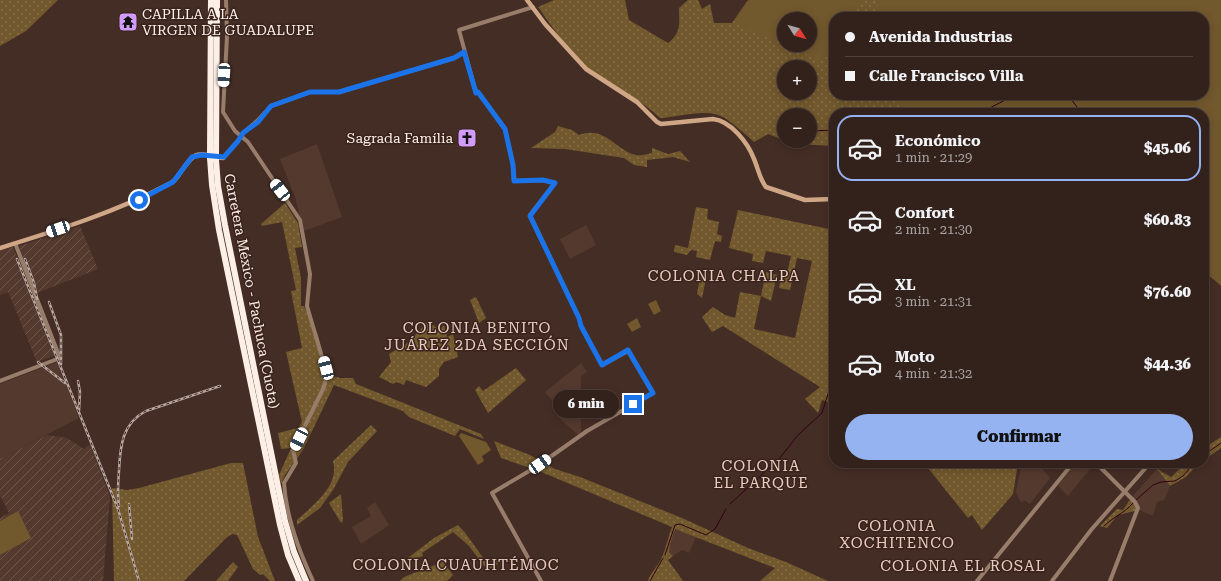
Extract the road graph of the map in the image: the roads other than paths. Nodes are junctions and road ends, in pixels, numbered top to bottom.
1 (211, 0) edge
2 (217, 0) edge
3 (226, 0) edge
4 (527, 0) edge
5 (533, 7) junction
6 (464, 52) junction
7 (241, 136) junction
8 (215, 157) junction
9 (829, 199) edge
10 (15, 243) junction
11 (0, 248) edge
12 (0, 381) edge
13 (269, 457) junction
14 (1069, 468) edge
15 (1101, 468) edge
16 (1146, 468) edge
17 (1124, 492) junction
18 (299, 581) edge
19 (306, 581) edge
20 (313, 581) edge
21 (541, 581) edge
22 (978, 581) edge
23 (1052, 581) edge
24 (1110, 581) edge

1 - 8 highway, Carretera México - Pachuca (Cuota)
2 - 8 highway, Carretera México - Pachuca (Cuota)
3 - 7 street
4 - 5 main road
5 - 6 street
5 - 9 main road
6 - 7 street
6 - 21 street
7 - 8 street
7 - 20 street
8 - 10 main road
8 - 13 highway, Carretera México - Pachuca (Cuota)
10 - 11 main road
10 - 12 street
13 - 18 highway, Carretera México - Pachuca (Cuota)
13 - 19 highway, Carretera México - Pachuca (Cuota)
14 - 22 street
15 - 17 street
16 - 17 street
17 - 23 street
17 - 24 street

